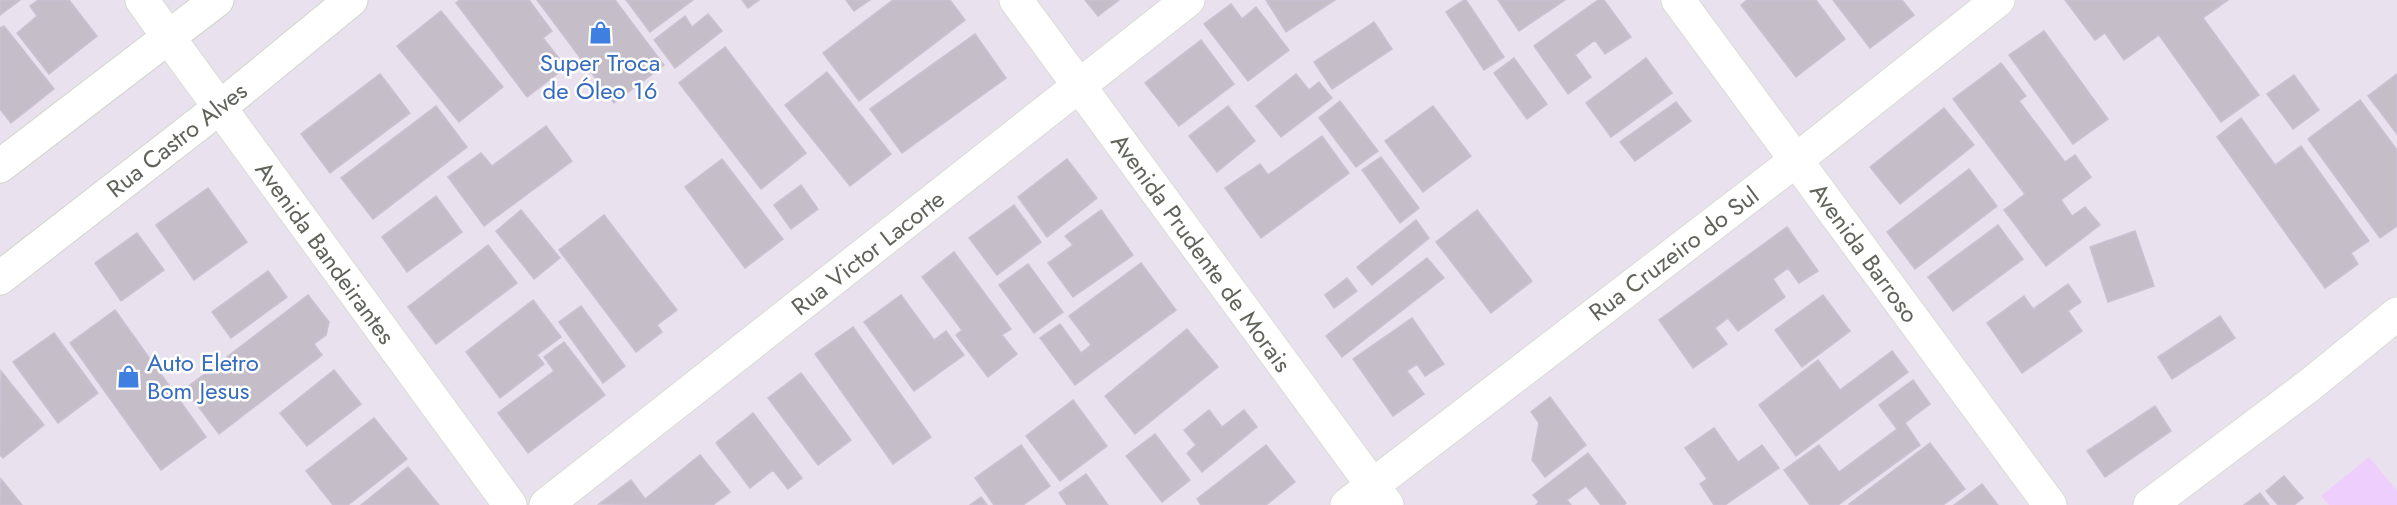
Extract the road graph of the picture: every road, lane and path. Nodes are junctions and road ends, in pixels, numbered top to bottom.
1 (142, 0) edge
2 (217, 0) edge
3 (351, 0) edge
4 (1016, 0) edge
5 (1188, 0) edge
6 (1678, 0) edge
7 (1998, 0) edge
8 (169, 38) junction
9 (1079, 87) junction
10 (219, 108) junction
11 (1795, 161) junction
12 (0, 166) edge
13 (0, 278) edge
14 (2397, 314) edge
15 (1380, 495) edge
16 (510, 505) edge
17 (546, 505) edge
18 (1347, 505) edge
19 (2050, 505) edge
20 (2150, 505) edge

1 - 8 street, Avenida Bandeirantes
2 - 8 street
3 - 10 street, Rua Castro Alves
4 - 9 street, Avenida Prudente de Morais
5 - 9 street, Rua Victor Lacorte
6 - 11 street, Avenida Barroso
7 - 11 street, Rua Cruzeiro do Sul
8 - 10 street, Avenida Bandeirantes
8 - 12 street
9 - 15 street, Avenida Prudente de Morais
9 - 17 street, Rua Victor Lacorte
10 - 13 street, Rua Castro Alves
10 - 16 street, Avenida Bandeirantes
11 - 15 street, Rua Cruzeiro do Sul
11 - 19 street, Avenida Barroso
14 - 20 street
15 - 18 street, Rua Cruzeiro do Sul

